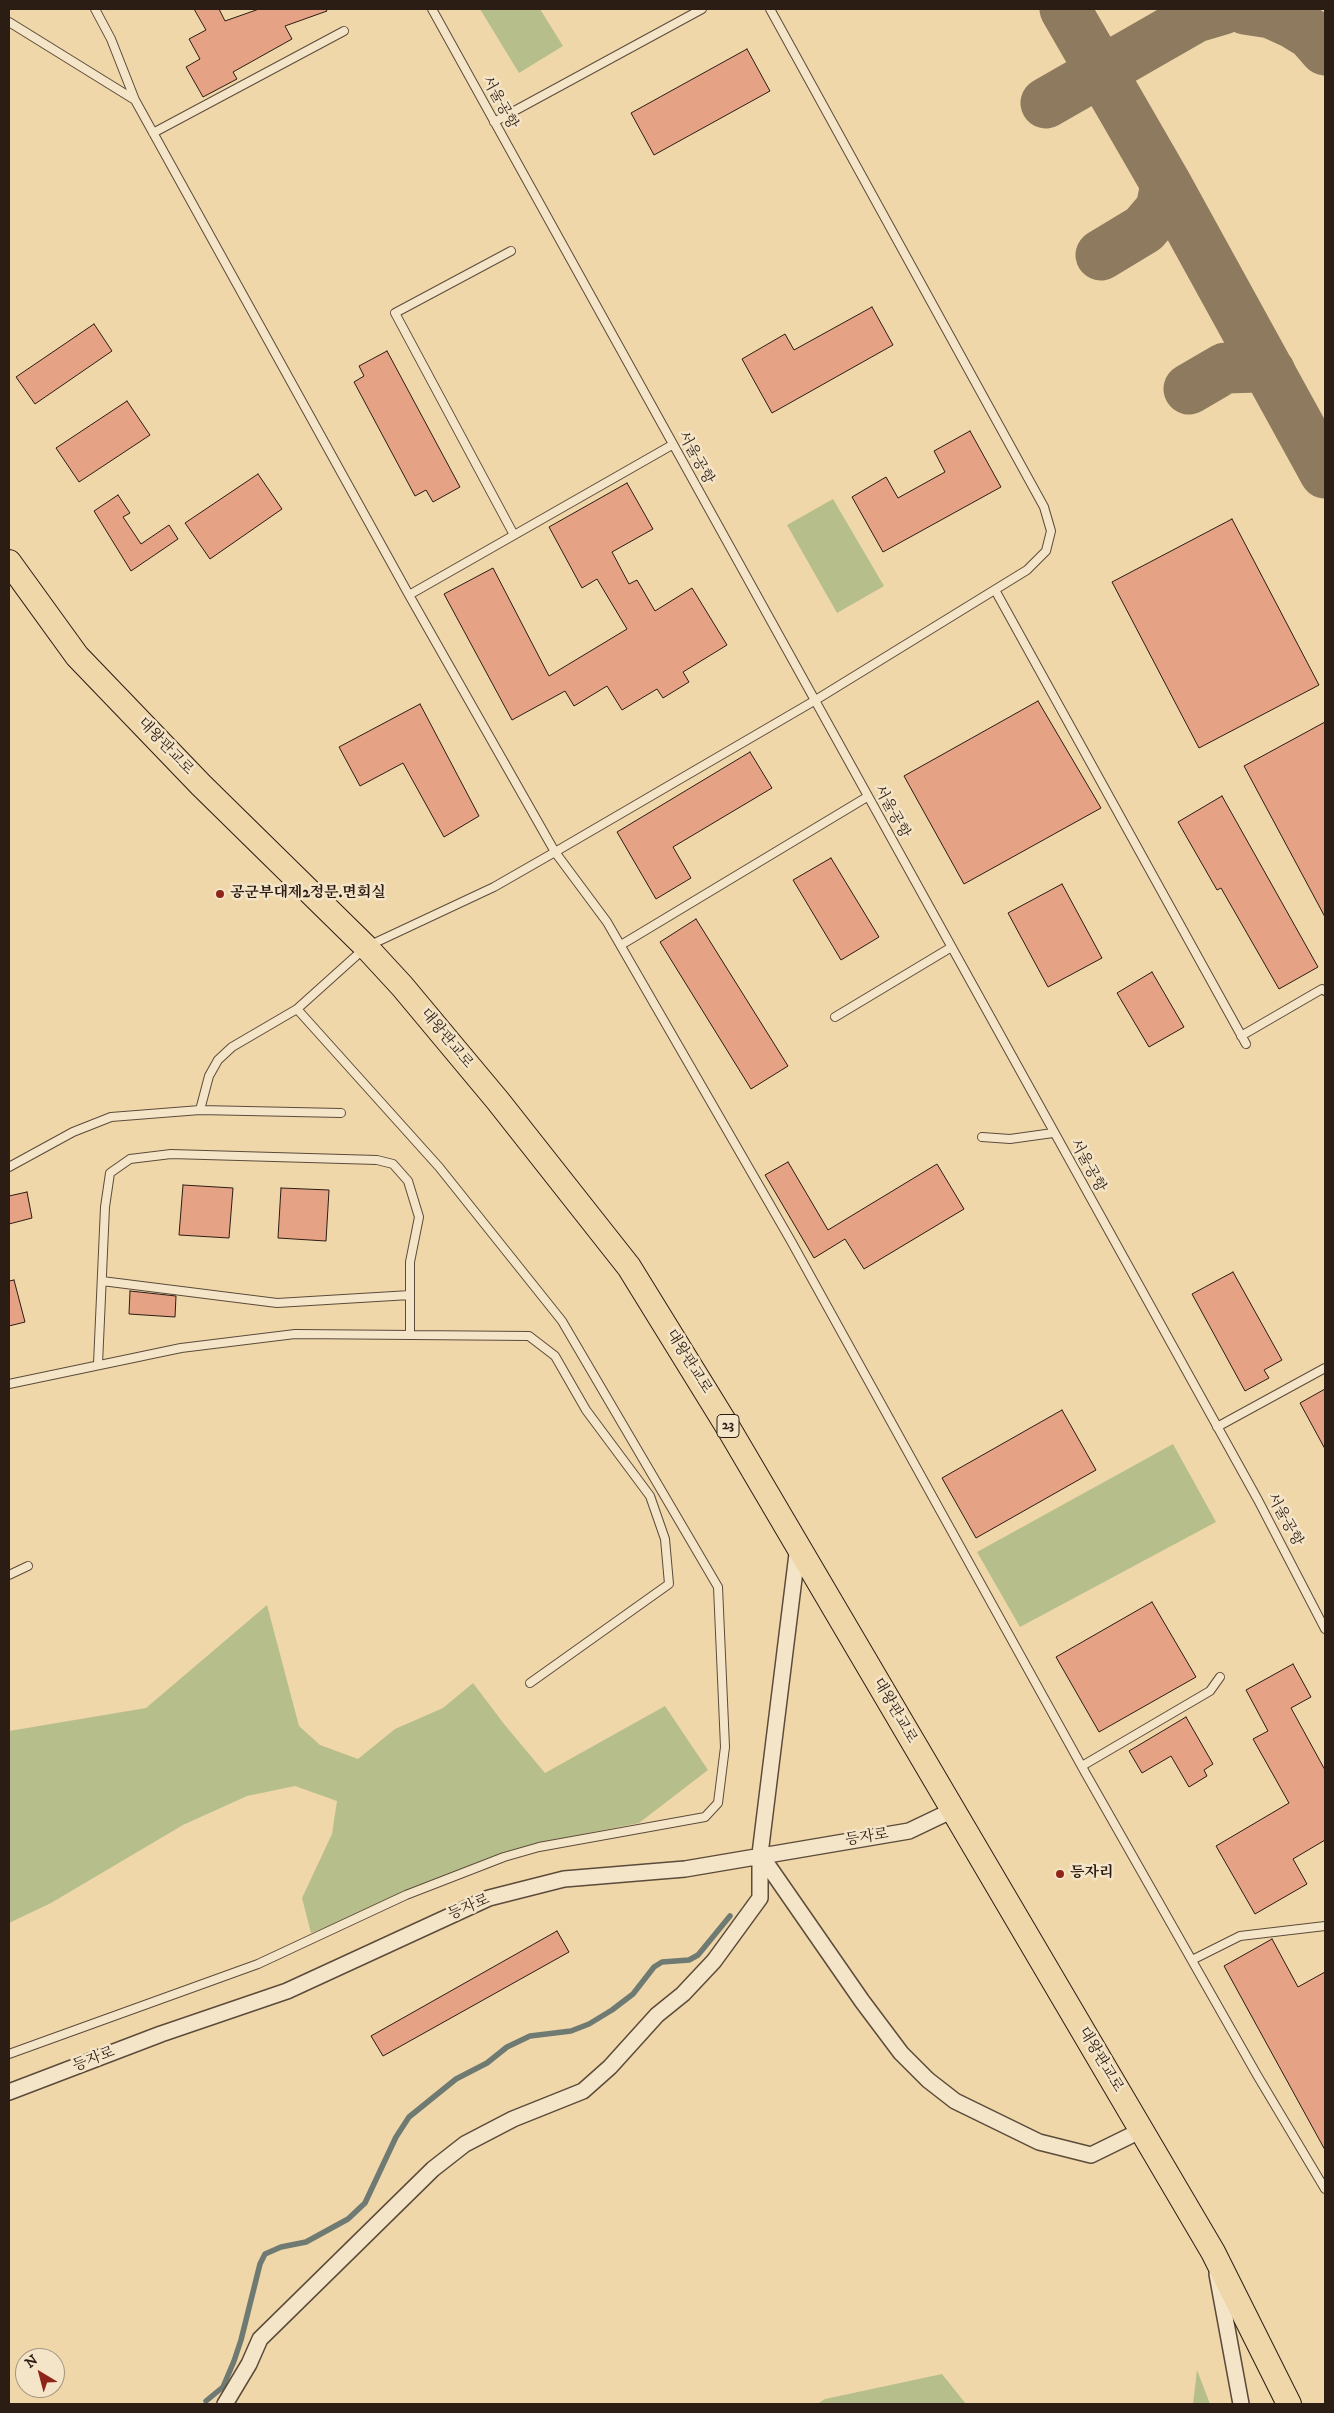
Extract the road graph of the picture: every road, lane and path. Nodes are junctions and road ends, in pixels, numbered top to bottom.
1 (95, 9) edge
2 (432, 9) edge
3 (702, 9) edge
4 (770, 9) edge
5 (9, 22) edge
6 (344, 31) dead end
7 (135, 100) junction
8 (494, 122) junction
9 (153, 133) junction
10 (511, 251) dead end
11 (672, 445) junction
12 (514, 535) junction
13 (9, 562) edge
14 (995, 590) junction
15 (409, 595) junction
16 (814, 701) junction
17 (867, 797) junction
18 (556, 852) junction
19 (621, 945) junction
20 (366, 947) junction
21 (950, 948) junction
22 (1325, 991) edge
23 (297, 1009) junction
24 (835, 1017) dead end
25 (1241, 1036) junction
26 (1246, 1044) dead end
27 (200, 1110) junction
28 (341, 1113) dead end
29 (1053, 1133) junction
30 (982, 1137) dead end
31 (9, 1167) edge
32 (102, 1281) junction
33 (410, 1295) junction
34 (410, 1335) junction
35 (98, 1364) junction
36 (1325, 1368) edge
37 (9, 1384) edge
38 (1217, 1428) junction
39 (798, 1546) junction
40 (28, 1566) dead end
41 (9, 1575) edge
42 (1325, 1629) edge
43 (1220, 1677) dead end
44 (530, 1683) dead end
45 (1082, 1766) junction
46 (953, 1810) junction
47 (760, 1854) junction
48 (1325, 1926) edge
49 (1192, 1960) junction
50 (9, 2054) edge
51 (9, 2092) edge
52 (1142, 2130) junction
53 (1325, 2189) edge
54 (1213, 2252) junction
55 (226, 2404) edge
56 (1241, 2404) edge
57 (1289, 2404) edge

1 - 7 lane
2 - 8 lane, 서울공항
3 - 8 lane
4 - 14 lane
5 - 7 lane
6 - 9 lane
7 - 9 lane
8 - 11 lane, 서울공항
9 - 15 lane
10 - 12 lane
11 - 12 lane
11 - 16 lane, 서울공항
12 - 15 lane
13 - 20 main road, 대왕판교로 / 23
14 - 16 lane
14 - 25 lane
15 - 18 lane
16 - 17 lane, 서울공항
16 - 18 lane
17 - 19 lane
17 - 21 lane, 서울공항
18 - 19 lane
18 - 20 lane
19 - 45 lane
20 - 23 lane
20 - 39 main road, 대왕판교로 / 23
21 - 24 lane
21 - 29 lane, 서울공항
22 - 25 lane
23 - 27 lane
23 - 50 lane
25 - 26 lane
27 - 28 lane
27 - 31 lane
29 - 30 lane
29 - 38 lane, 서울공항
32 - 33 lane
32 - 33 lane
32 - 35 lane
33 - 34 lane
34 - 35 lane
34 - 44 lane
35 - 37 lane
36 - 38 lane
38 - 42 lane, 서울공항
39 - 46 main road, 대왕판교로 / 23
39 - 47 street
40 - 41 lane
43 - 45 lane
45 - 49 lane
46 - 47 street, 등자로
46 - 52 main road, 대왕판교로 / 23
47 - 51 street, 등자로
47 - 52 street
47 - 55 street
48 - 49 lane
49 - 53 lane
52 - 54 main road, 대왕판교로 / 23
54 - 56 street
54 - 57 main road, 대왕판교로 / 23

